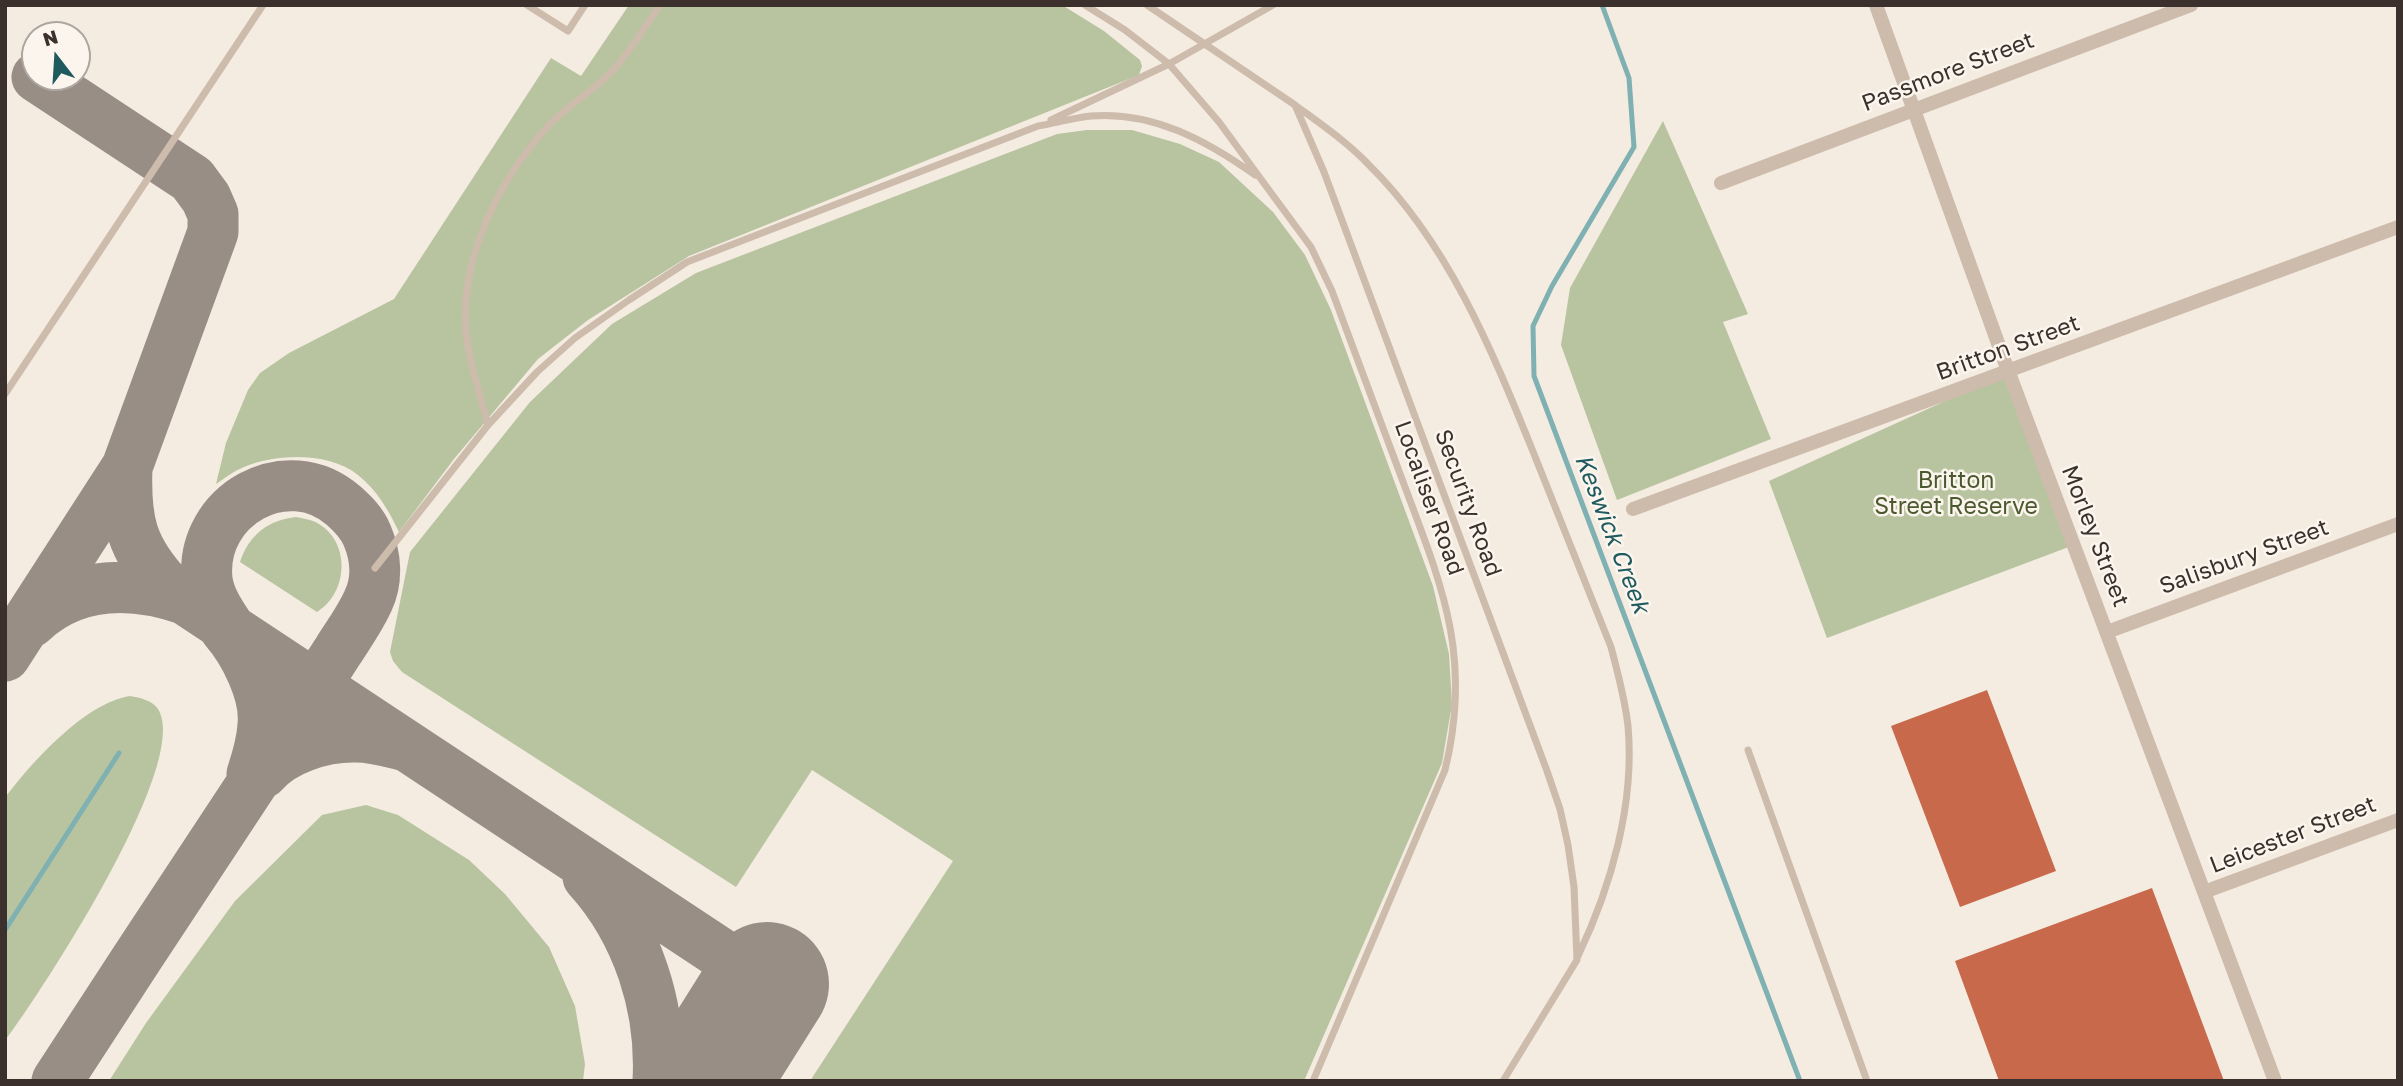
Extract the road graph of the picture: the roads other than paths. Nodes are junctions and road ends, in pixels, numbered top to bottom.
1 (263, 5) edge
2 (527, 5) edge
3 (585, 5) edge
4 (660, 5) edge
5 (1085, 5) edge
6 (1146, 5) edge
7 (1273, 5) edge
8 (1876, 5) edge
9 (2191, 5) edge
10 (1206, 44) junction
11 (1169, 64) junction
12 (1295, 105) junction
13 (1913, 109) junction
14 (1038, 126) junction
15 (1261, 180) junction
16 (1721, 183) dead end
17 (2398, 227) edge
18 (2009, 372) junction
19 (5, 394) edge
20 (488, 425) junction
21 (1633, 509) dead end
22 (2398, 524) edge
23 (375, 568) dead end
24 (2107, 632) junction
25 (1748, 750) dead end
26 (2398, 820) edge
27 (2204, 892) junction
28 (1577, 960) junction
29 (1313, 1081) edge
30 (1503, 1081) edge
31 (1867, 1081) edge
32 (2275, 1081) edge

1 - 19 lane
2 - 3 lane
4 - 20 lane
5 - 11 lane, Localiser Road
6 - 10 lane
7 - 10 lane
8 - 13 street, Morley Street
9 - 13 street, Passmore Street
10 - 11 lane
10 - 12 lane
11 - 14 lane
11 - 15 lane, Localiser Road
12 - 28 lane, Security Road
12 - 28 lane
13 - 16 street, Passmore Street
13 - 18 street, Morley Street
14 - 15 lane
14 - 20 lane
15 - 29 lane, Localiser Road
17 - 18 street, Britton Street
18 - 21 street, Britton Street
18 - 24 street, Morley Street
20 - 23 lane
22 - 24 street, Salisbury Street
24 - 27 street, Morley Street
25 - 31 lane
26 - 27 street, Leicester Street
27 - 32 street, Morley Street
28 - 30 lane

